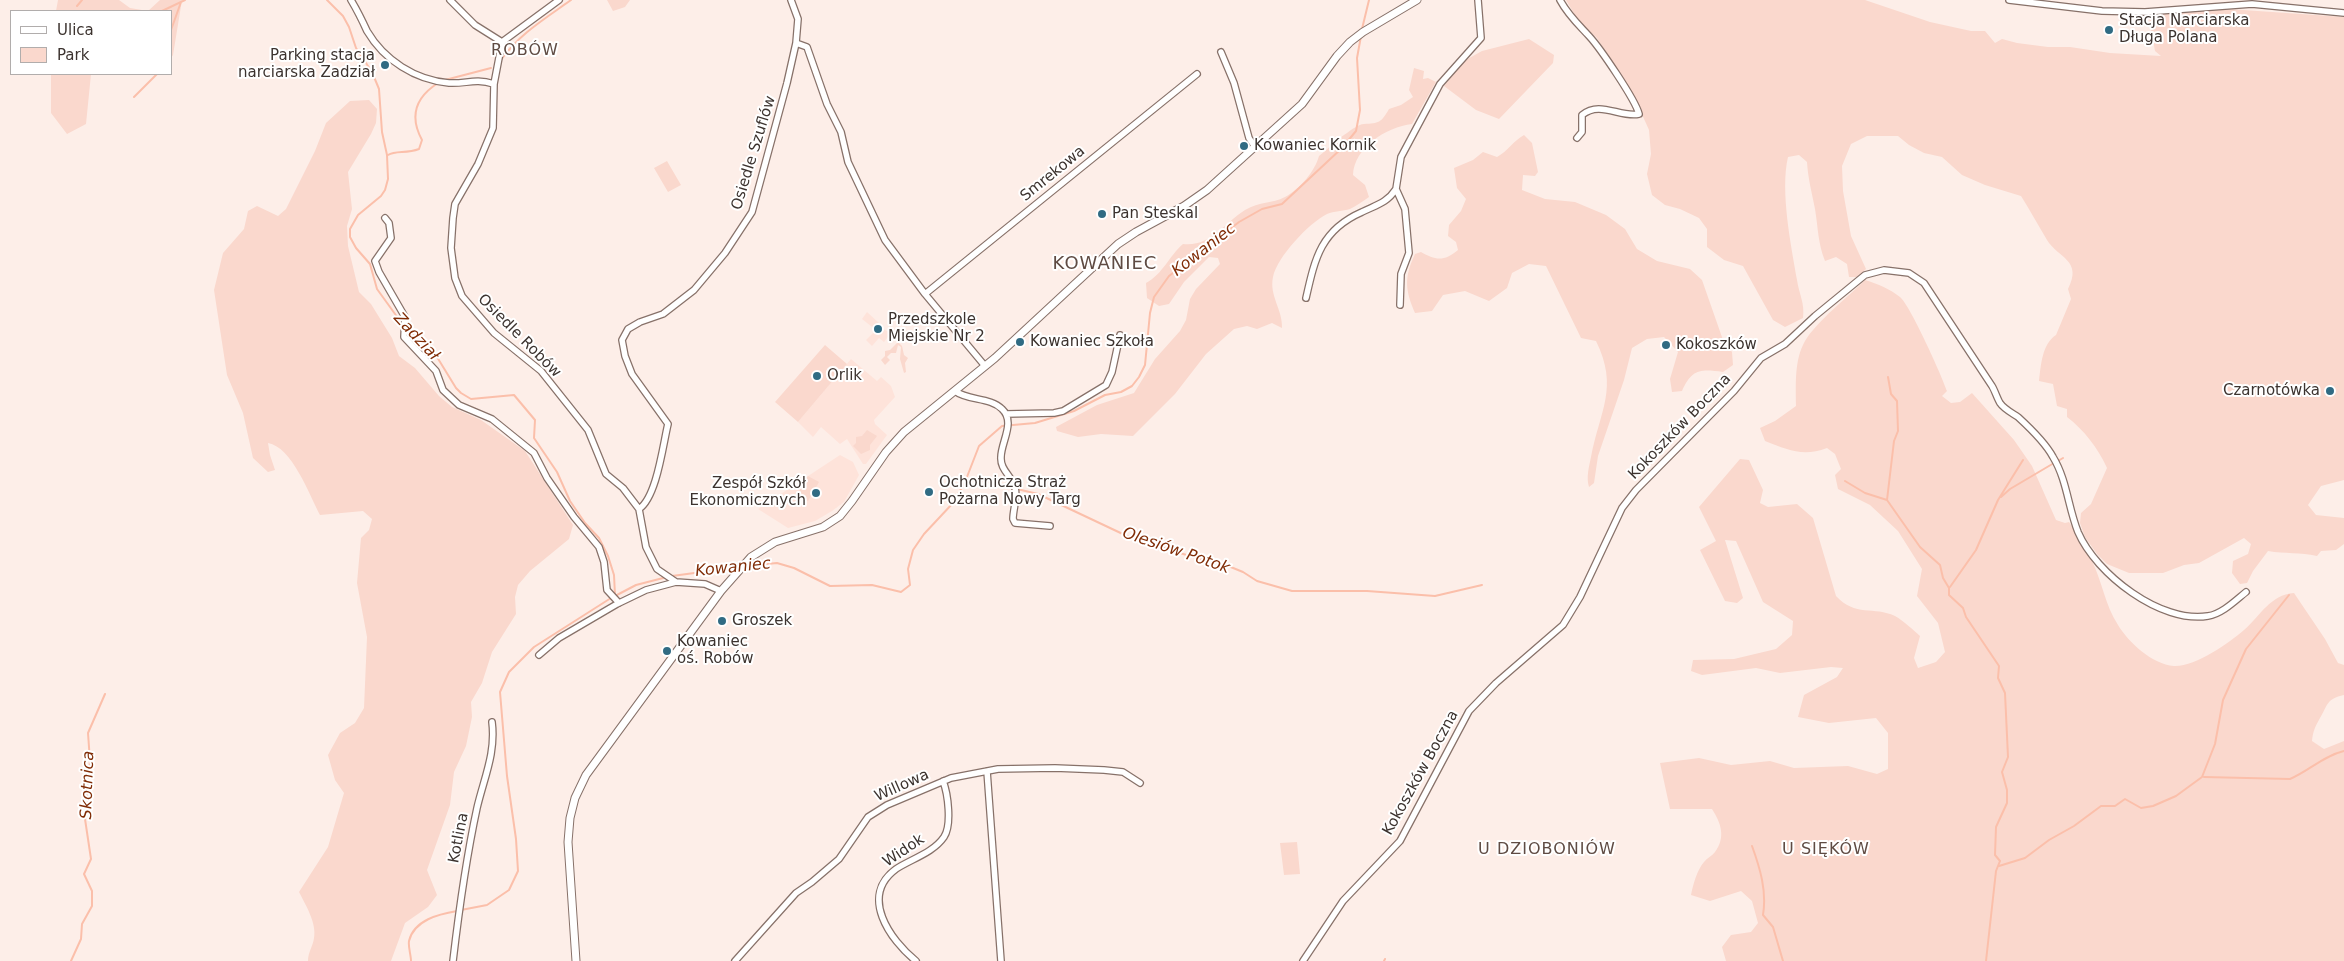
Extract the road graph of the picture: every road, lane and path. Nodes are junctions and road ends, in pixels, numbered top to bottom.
1 (351, 0) edge
2 (450, 0) edge
3 (559, 0) edge
4 (791, 0) edge
5 (1417, 0) edge
6 (1478, 0) edge
7 (1560, 0) edge
8 (2009, 0) edge
9 (2344, 13) edge
10 (502, 42) junction
11 (796, 43) junction
12 (1221, 52) dead end
13 (1197, 74) dead end
14 (494, 84) junction
15 (1577, 138) dead end
16 (1255, 147) junction
17 (1396, 189) junction
18 (385, 218) dead end
19 (925, 294) junction
20 (1306, 298) dead end
21 (1400, 305) dead end
22 (1120, 335) dead end
23 (985, 366) junction
24 (955, 391) junction
25 (1007, 416) junction
26 (639, 509) junction
27 (1050, 526) dead end
28 (673, 581) junction
29 (721, 591) junction
30 (2246, 592) dead end
31 (619, 603) junction
32 (539, 655) dead end
33 (492, 722) dead end
34 (987, 772) junction
35 (943, 781) junction
36 (1140, 783) dead end
37 (453, 961) edge
38 (576, 961) edge
39 (735, 961) edge
40 (916, 961) edge
41 (1001, 961) edge
42 (1303, 961) edge

1 - 14 street
2 - 10 street
3 - 10 street
4 - 11 street, Osiedle Szuflów
5 - 16 street
6 - 17 street
7 - 15 street
8 - 9 street
10 - 14 street, Osiedle Robów
11 - 19 street
11 - 26 street, Osiedle Szuflów
12 - 16 street
13 - 19 street, Smrekowa
14 - 26 street, Osiedle Robów
16 - 23 street
17 - 20 street
17 - 21 street
18 - 31 street
19 - 23 street
22 - 25 street
23 - 24 street
24 - 25 street
24 - 29 street
25 - 27 street
26 - 28 street, Osiedle Robów
28 - 29 street
28 - 31 street
29 - 38 street
30 - 42 street, Kokoszków Boczna
31 - 32 street
33 - 37 street, Kotlina
34 - 35 street, Willowa
34 - 36 street, Willowa
34 - 41 street
35 - 39 street, Willowa
35 - 40 street, Widok

